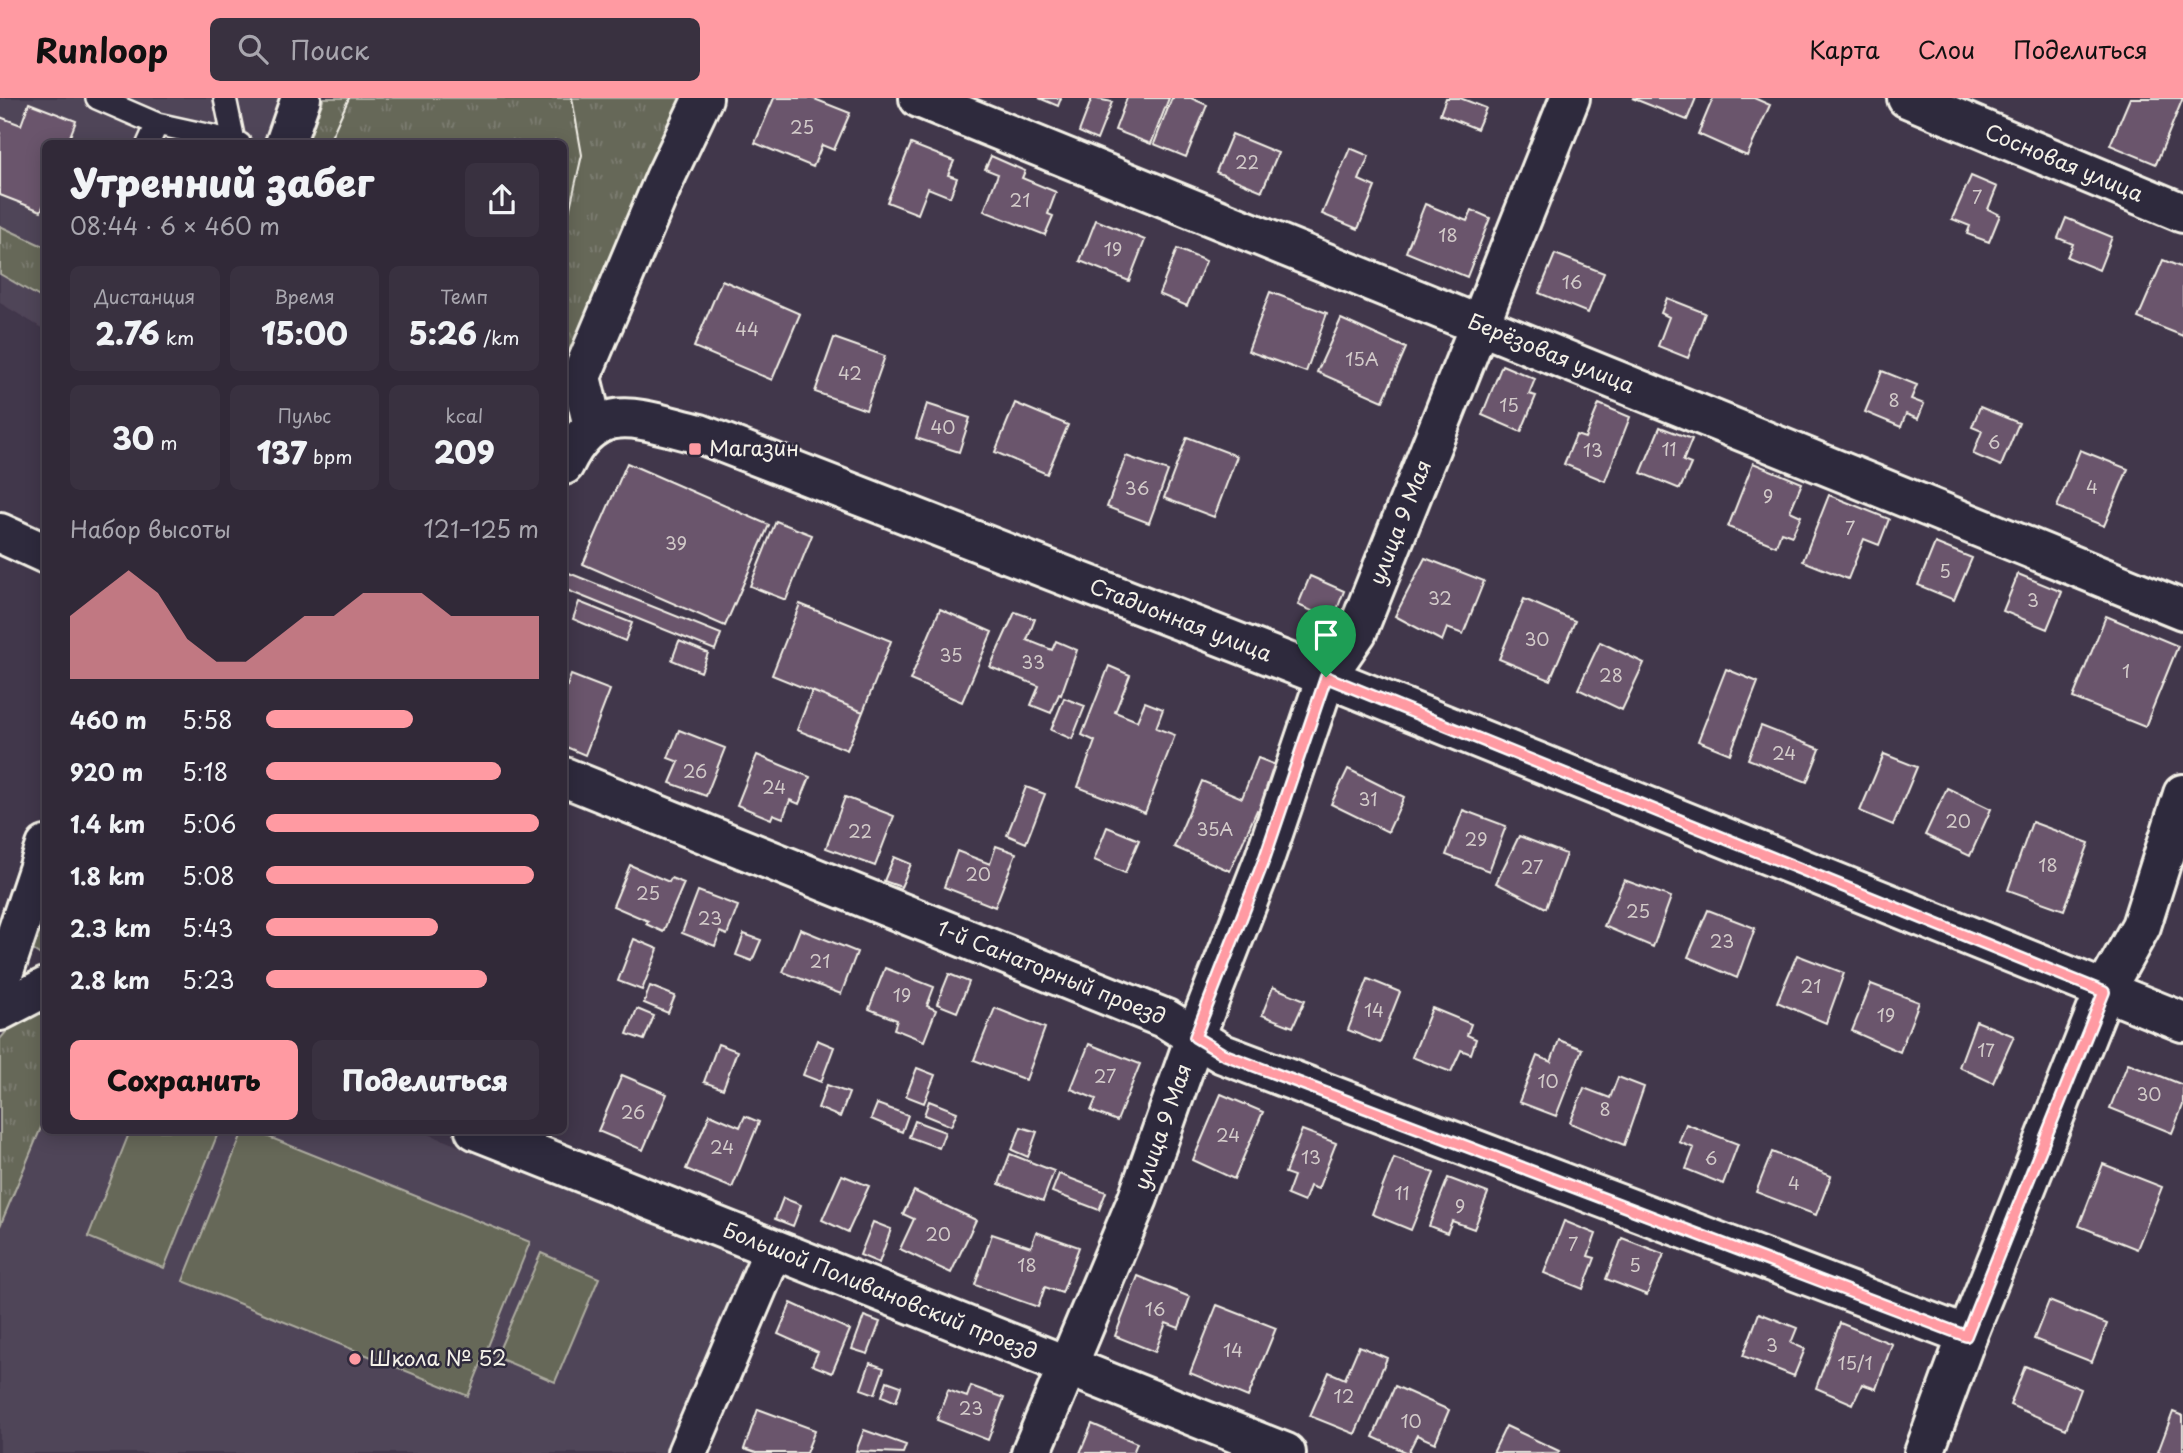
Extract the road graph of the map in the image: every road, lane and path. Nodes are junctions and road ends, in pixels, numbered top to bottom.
1 (97, 98) edge
2 (225, 98) edge
3 (301, 98) edge
4 (703, 98) edge
5 (919, 98) edge
6 (1570, 98) edge
7 (1907, 98) edge
8 (1948, 105) edge
9 (158, 124) junction
10 (150, 140) edge
11 (228, 140) edge
12 (236, 140) edge
13 (286, 140) edge
14 (2183, 214) edge
15 (1478, 326) junction
16 (576, 447) edge
17 (0, 533) edge
18 (42, 552) edge
19 (2183, 610) edge
20 (1326, 677) junction
21 (567, 778) edge
22 (2183, 794) edge
23 (42, 857) edge
24 (3, 967) edge
25 (42, 989) edge
26 (2104, 992) junction
27 (0, 1011) edge
28 (2183, 1022) edge
29 (1195, 1037) junction
30 (485, 1134) edge
31 (773, 1251) junction
32 (1966, 1336) junction
33 (1066, 1367) junction
34 (687, 1453) edge
35 (1031, 1453) edge
36 (1286, 1453) edge
37 (1924, 1453) edge

1 - 9 lane
2 - 12 lane
3 - 13 street
4 - 16 street
5 - 15 street, Берёзовая улица
6 - 15 street, улица 9 Мая
7 - 8 street, Сосновая улица
8 - 14 street, Сосновая улица
9 - 10 lane
9 - 11 lane
15 - 19 street, Берёзовая улица
15 - 20 street, улица 9 Мая
16 - 20 street, Стадионная улица
17 - 18 street
20 - 26 street, Стадионная улица
20 - 29 street, улица 9 Мая
21 - 29 street, 1-й Санаторный проезд
22 - 26 street
23 - 24 street
25 - 27 street
26 - 28 street, Стадионная улица
26 - 32 street
29 - 32 street, 1-й Санаторный проезд
29 - 33 street, улица 9 Мая
30 - 31 street, Большой Поливановский проезд
31 - 33 street, Большой Поливановский проезд
31 - 34 street
32 - 37 street
33 - 35 street, улица 9 Мая
33 - 36 street, Большой Поливановский проезд

